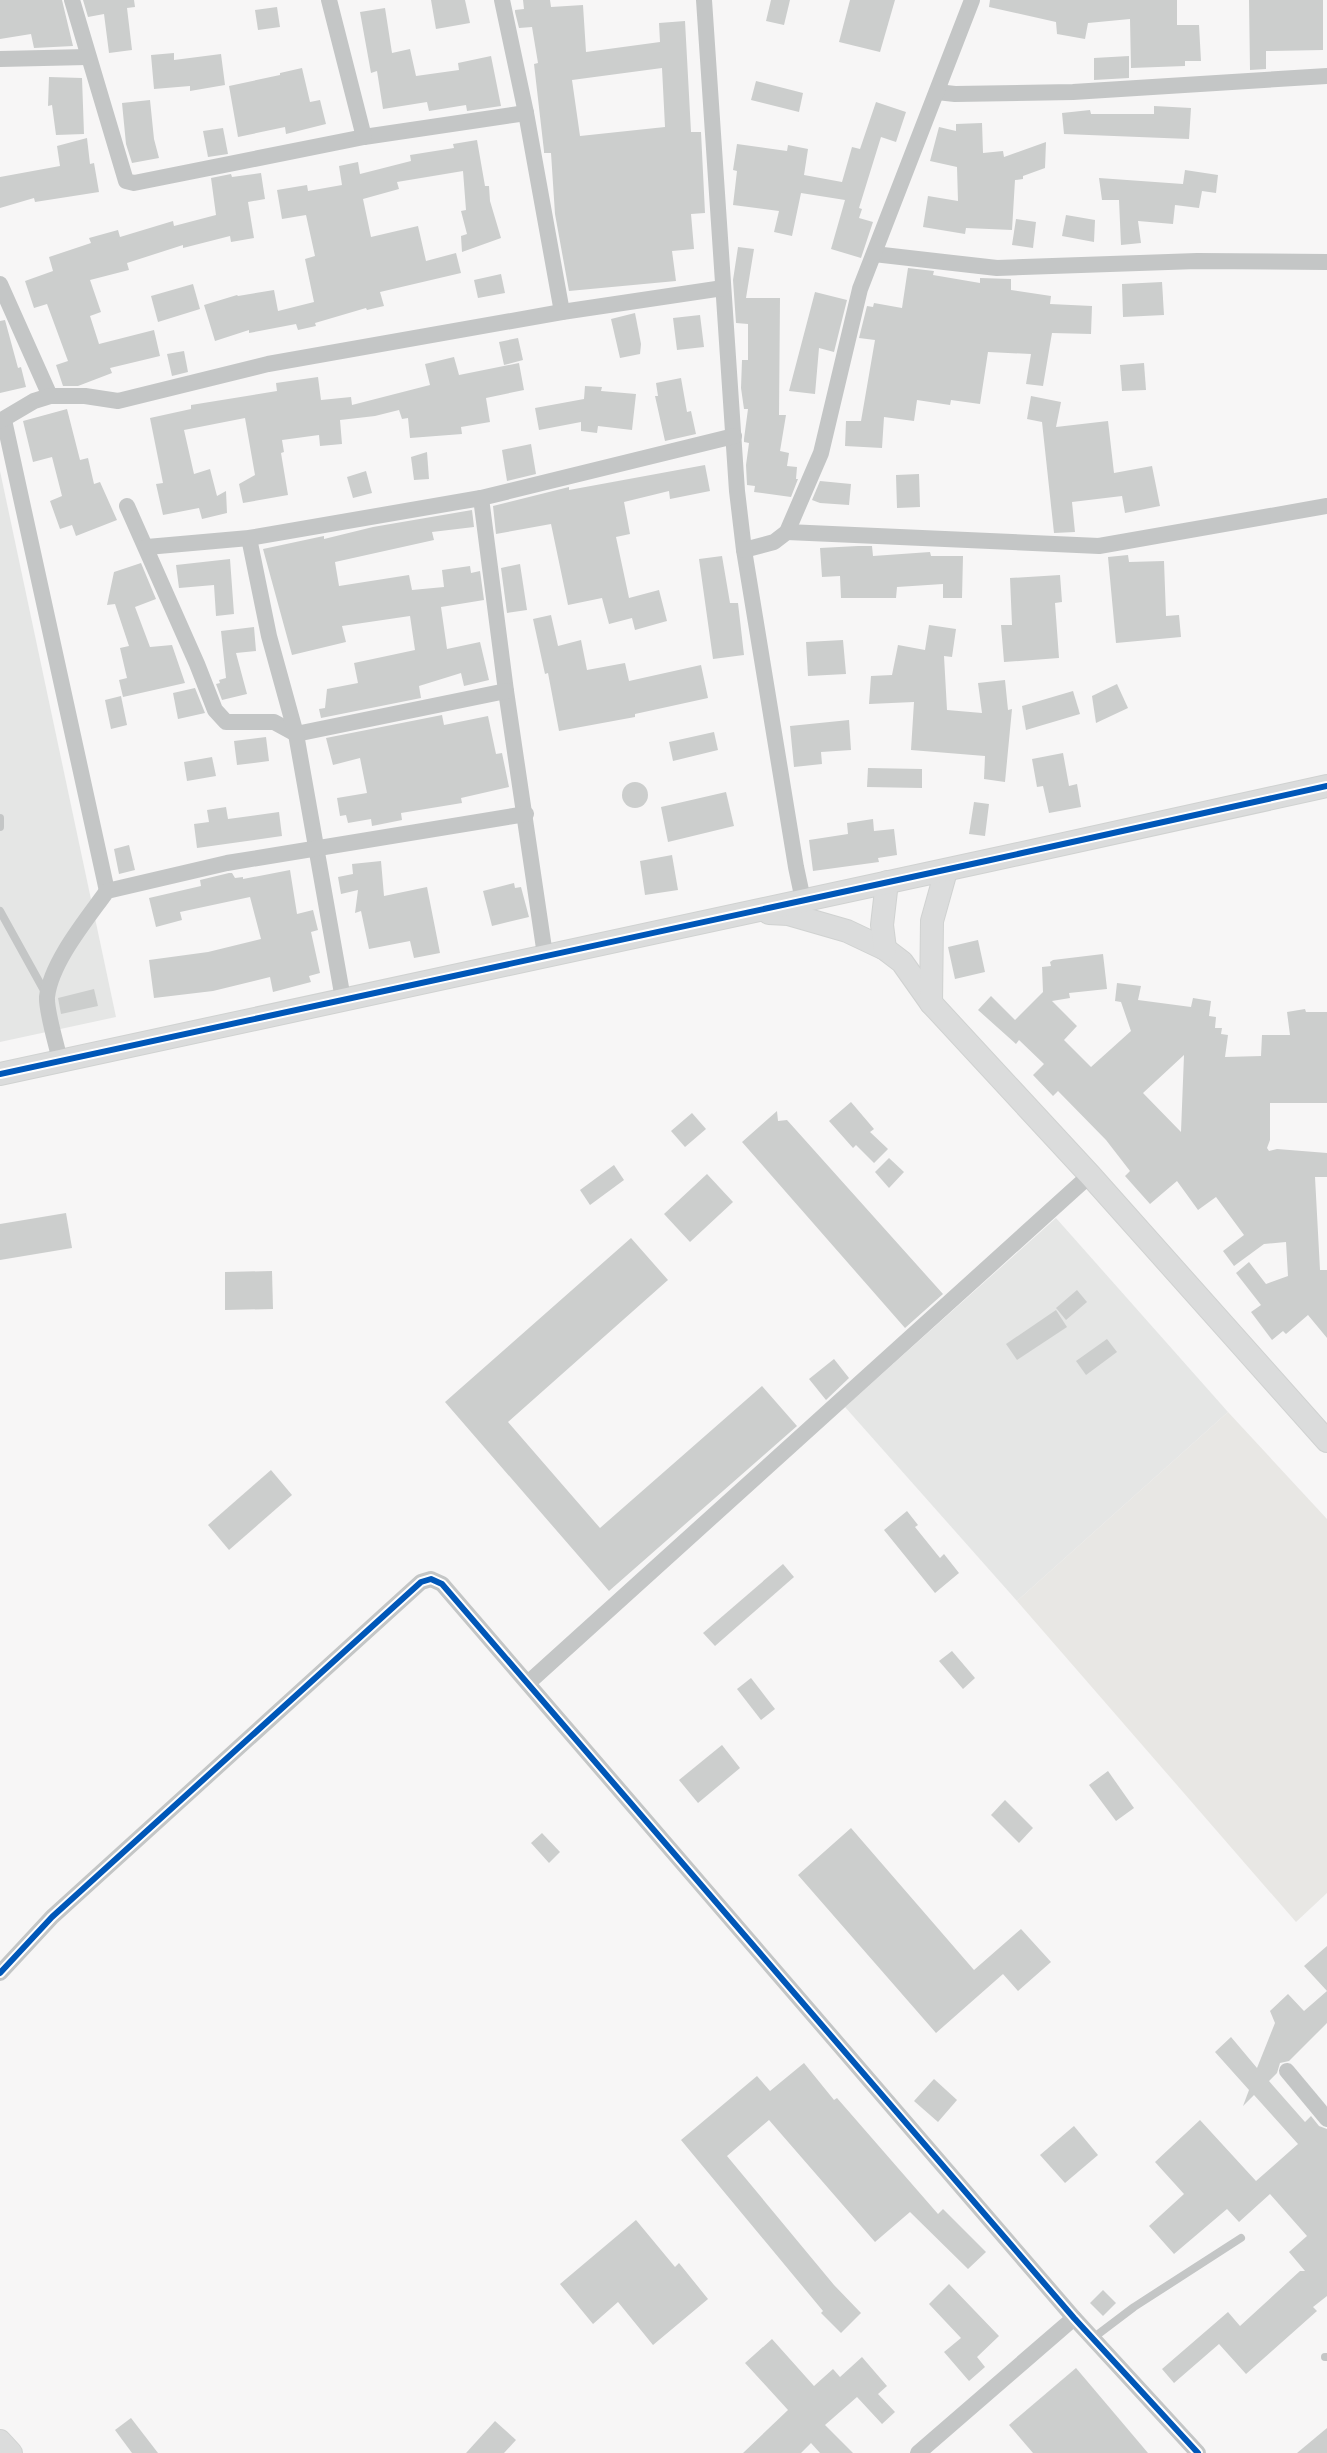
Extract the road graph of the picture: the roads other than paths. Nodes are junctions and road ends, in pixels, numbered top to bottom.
1 (72, 0) edge
2 (329, 0) edge
3 (502, 0) edge
4 (704, 0) edge
5 (972, 0) edge
6 (87, 57) junction
7 (0, 59) edge
8 (1327, 76) edge
9 (937, 92) junction
10 (526, 113) junction
11 (364, 137) junction
12 (874, 254) junction
13 (1327, 262) edge
14 (0, 284) edge
15 (723, 288) junction
16 (562, 312) junction
17 (50, 396) junction
18 (2, 420) edge
19 (734, 436) junction
20 (481, 498) junction
21 (127, 506) dead end
22 (1327, 506) edge
23 (787, 532) junction
24 (249, 538) junction
25 (147, 547) junction
26 (744, 550) junction
27 (506, 691) junction
28 (296, 734) junction
29 (1327, 786) edge
30 (526, 814) junction
31 (0, 818) edge
32 (0, 827) edge
33 (316, 848) junction
34 (946, 871) junction
35 (887, 882) junction
36 (106, 891) junction
37 (803, 900) junction
38 (0, 911) edge
39 (746, 913) junction
40 (885, 949) junction
41 (545, 955) junction
42 (47, 998) junction
43 (343, 999) junction
44 (931, 1003) junction
45 (60, 1061) junction
46 (0, 1074) edge
47 (1090, 1175) junction
48 (1327, 1441) edge
49 (528, 1683) junction
50 (0, 1973) edge
51 (1287, 2071) dead end
52 (1327, 2118) edge
53 (1241, 2238) dead end
54 (1074, 2318) junction
55 (1093, 2338) junction
56 (0, 2441) edge
57 (11, 2453) edge
58 (918, 2453) edge
59 (1198, 2453) edge

1 - 6 street
2 - 11 street
3 - 10 street
4 - 15 street
5 - 9 street
6 - 7 street
6 - 11 street
8 - 9 street
9 - 12 street
10 - 11 street
10 - 16 street
12 - 13 street
12 - 23 street
14 - 17 street
15 - 16 street
15 - 19 street
16 - 17 street
17 - 18 street
18 - 36 street
19 - 20 street
19 - 26 street
20 - 24 street
20 - 27 street
21 - 25 street
22 - 23 street
23 - 26 street
24 - 25 street
24 - 28 street
25 - 28 street
26 - 37 street
27 - 28 street
27 - 30 street
28 - 33 street
29 - 34 street
30 - 33 street
30 - 41 street
31 - 32 lane
33 - 36 street
33 - 43 street
34 - 35 street
34 - 44 street
35 - 37 street
35 - 40 street
36 - 42 street
37 - 39 street
38 - 42 lane
39 - 40 street
39 - 41 street
40 - 44 street
41 - 43 street
42 - 45 street
43 - 45 street
44 - 47 street
45 - 46 street
47 - 48 street
47 - 49 street
49 - 50 street
49 - 54 street
51 - 52 street
53 - 55 lane
54 - 55 street
54 - 58 street
55 - 59 street
56 - 57 street

